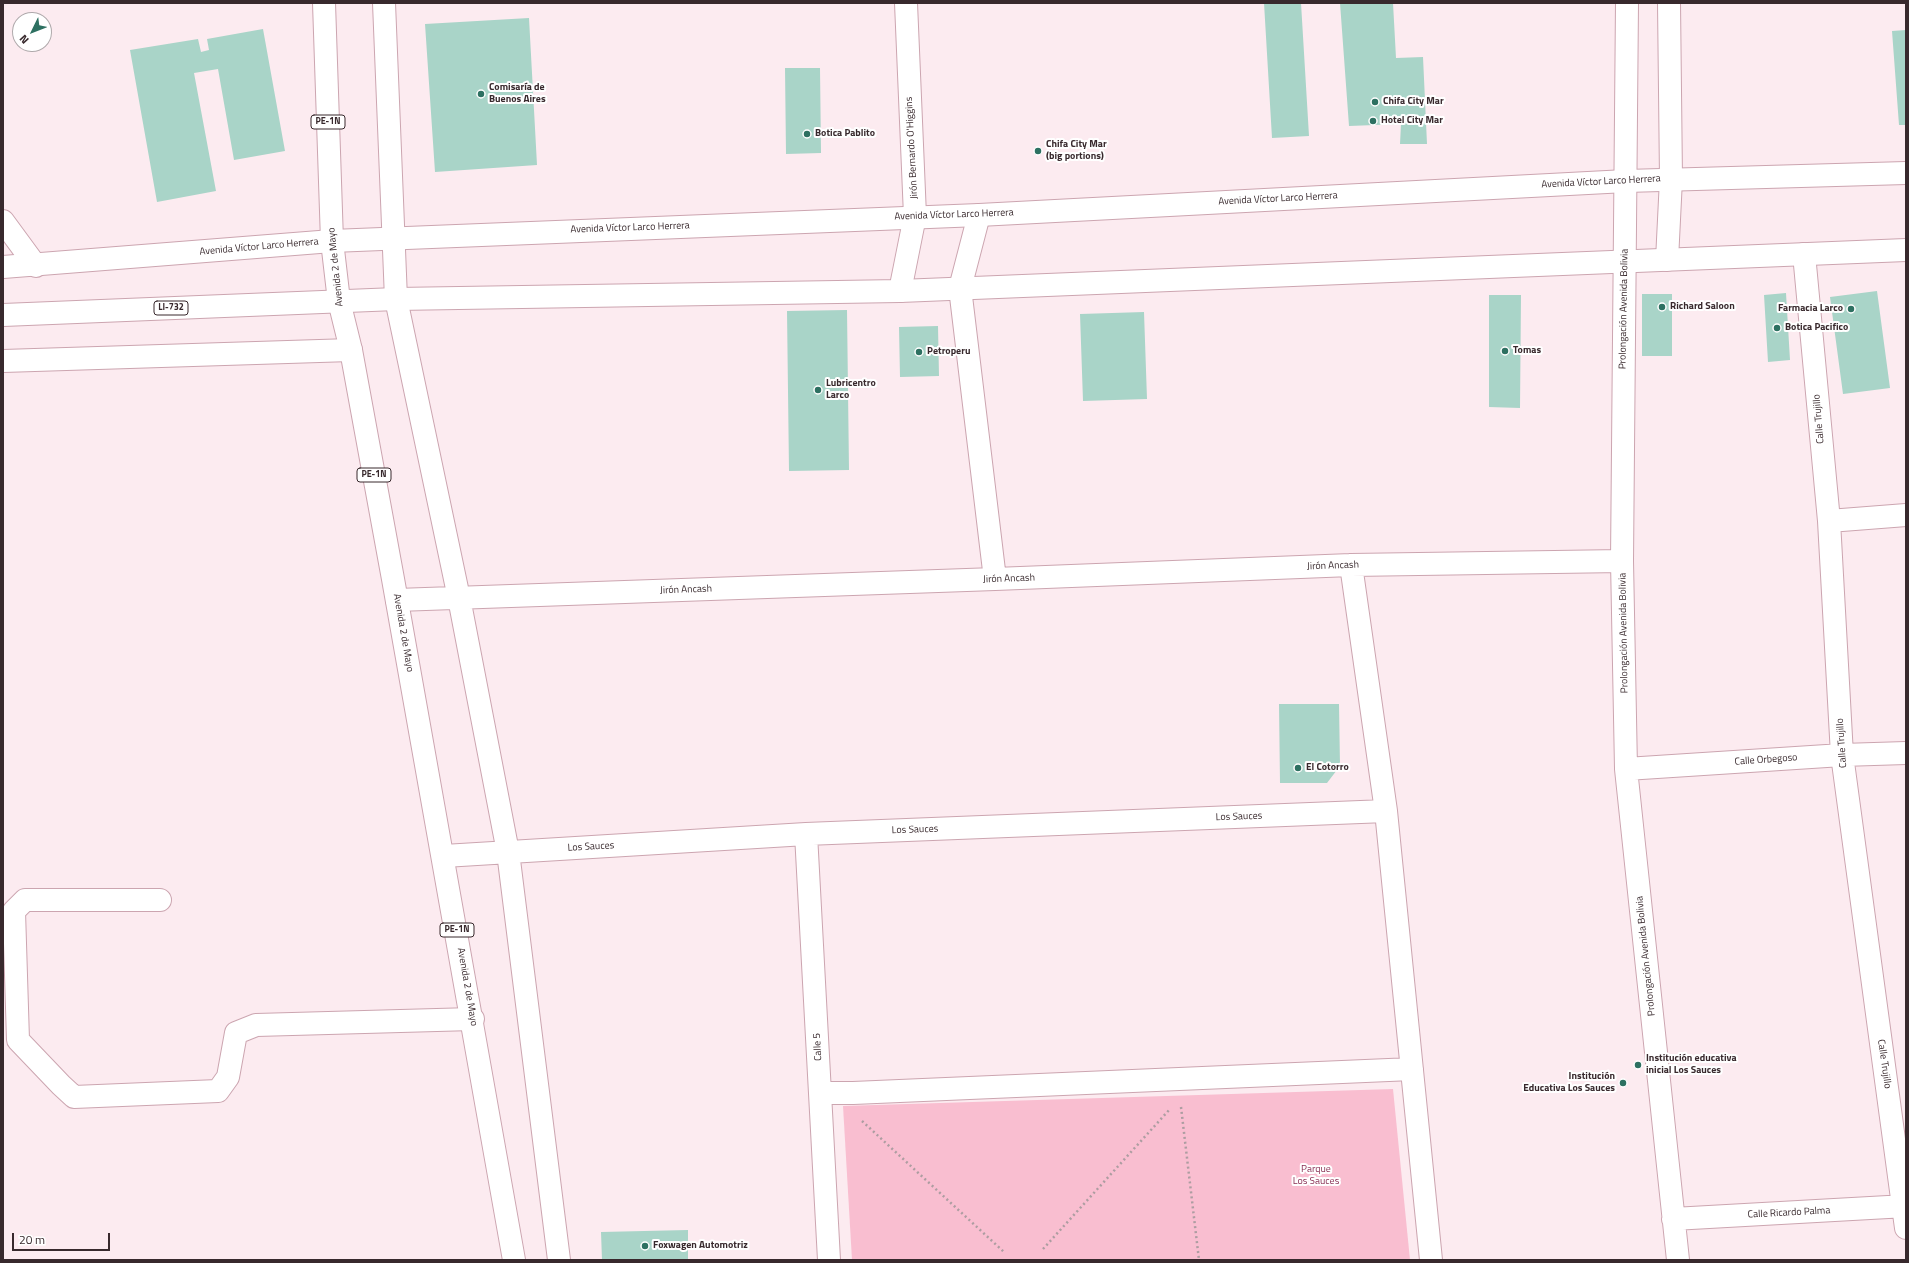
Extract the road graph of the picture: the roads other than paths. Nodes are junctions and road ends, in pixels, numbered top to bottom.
1 (324, 3) edge
2 (384, 3) edge
3 (906, 3) edge
4 (1628, 3) edge
5 (1669, 3) edge
6 (1906, 173) edge
7 (1671, 179) junction
8 (1626, 181) junction
9 (979, 215) junction
10 (915, 216) junction
11 (3, 221) edge
12 (393, 238) junction
13 (332, 241) junction
14 (1906, 250) edge
15 (1804, 254) junction
16 (1667, 260) junction
17 (1624, 261) junction
18 (36, 266) junction
19 (3, 267) edge
20 (960, 288) junction
21 (900, 291) junction
22 (396, 299) junction
23 (339, 301) junction
24 (3, 315) edge
25 (351, 350) junction
26 (3, 361) edge
27 (1906, 514) edge
28 (1829, 521) junction
29 (1622, 561) junction
30 (1351, 565) junction
31 (995, 579) junction
32 (459, 598) junction
33 (397, 600) junction
34 (1906, 753) edge
35 (1842, 755) junction
36 (1626, 769) junction
37 (1386, 811) junction
38 (806, 834) junction
39 (508, 852) junction
40 (444, 856) junction
41 (160, 900) dead end
42 (473, 1019) junction
43 (1412, 1069) junction
44 (821, 1093) junction
45 (1905, 1206) edge
46 (1673, 1219) junction
47 (1906, 1228) edge
48 (514, 1260) edge
49 (559, 1260) edge
50 (829, 1260) edge
51 (1431, 1260) edge
52 (1678, 1260) edge

1 - 13 main road, Avenida 2 de Mayo / PE-1N
2 - 12 main road
3 - 10 main road, Jirón Bernardo O'Higgins
4 - 8 main road, Prolongación Avenida Bolivia
5 - 7 main road
6 - 7 main road, Avenida Víctor Larco Herrera
7 - 8 main road, Avenida Víctor Larco Herrera
7 - 16 main road
8 - 9 main road, Avenida Víctor Larco Herrera
8 - 17 main road, Prolongación Avenida Bolivia
9 - 10 main road, Avenida Víctor Larco Herrera
9 - 20 main road
10 - 12 main road, Avenida Víctor Larco Herrera
10 - 21 main road, Jirón Bernardo O'Higgins
11 - 18 main road
12 - 13 main road, Avenida Víctor Larco Herrera
12 - 22 main road
13 - 18 main road, Avenida Víctor Larco Herrera
13 - 23 main road, Avenida 2 de Mayo / PE-1N
14 - 15 main road
15 - 16 main road
15 - 28 main road, Calle Trujillo
16 - 17 main road
17 - 20 main road
17 - 29 main road, Prolongación Avenida Bolivia
18 - 19 main road, Avenida Víctor Larco Herrera
20 - 21 main road
20 - 31 main road
21 - 22 main road
22 - 23 main road
22 - 32 main road
23 - 24 main road, LI-732
23 - 25 main road, Avenida 2 de Mayo / PE-1N
25 - 26 main road
25 - 33 main road, Avenida 2 de Mayo / PE-1N
27 - 28 main road
28 - 35 main road, Calle Trujillo
29 - 30 main road, Jirón Ancash
29 - 36 main road, Prolongación Avenida Bolivia
30 - 31 main road, Jirón Ancash
30 - 37 main road
31 - 32 main road, Jirón Ancash
32 - 33 main road, Jirón Ancash
32 - 39 main road
33 - 40 main road, Avenida 2 de Mayo / PE-1N
34 - 35 main road, Calle Orbegoso
35 - 36 main road, Calle Orbegoso
35 - 45 main road, Calle Trujillo
36 - 46 main road, Prolongación Avenida Bolivia
37 - 38 main road, Los Sauces
37 - 43 main road
38 - 39 main road, Los Sauces
38 - 44 main road, Calle 5
39 - 40 main road, Los Sauces
39 - 49 main road
40 - 42 main road, Avenida 2 de Mayo / PE-1N
41 - 42 main road
42 - 48 main road, Avenida 2 de Mayo / PE-1N
43 - 44 main road
43 - 51 main road
44 - 50 main road, Calle 5
45 - 46 main road, Calle Ricardo Palma
45 - 47 main road, Calle Trujillo
46 - 52 main road, Prolongación Avenida Bolivia

